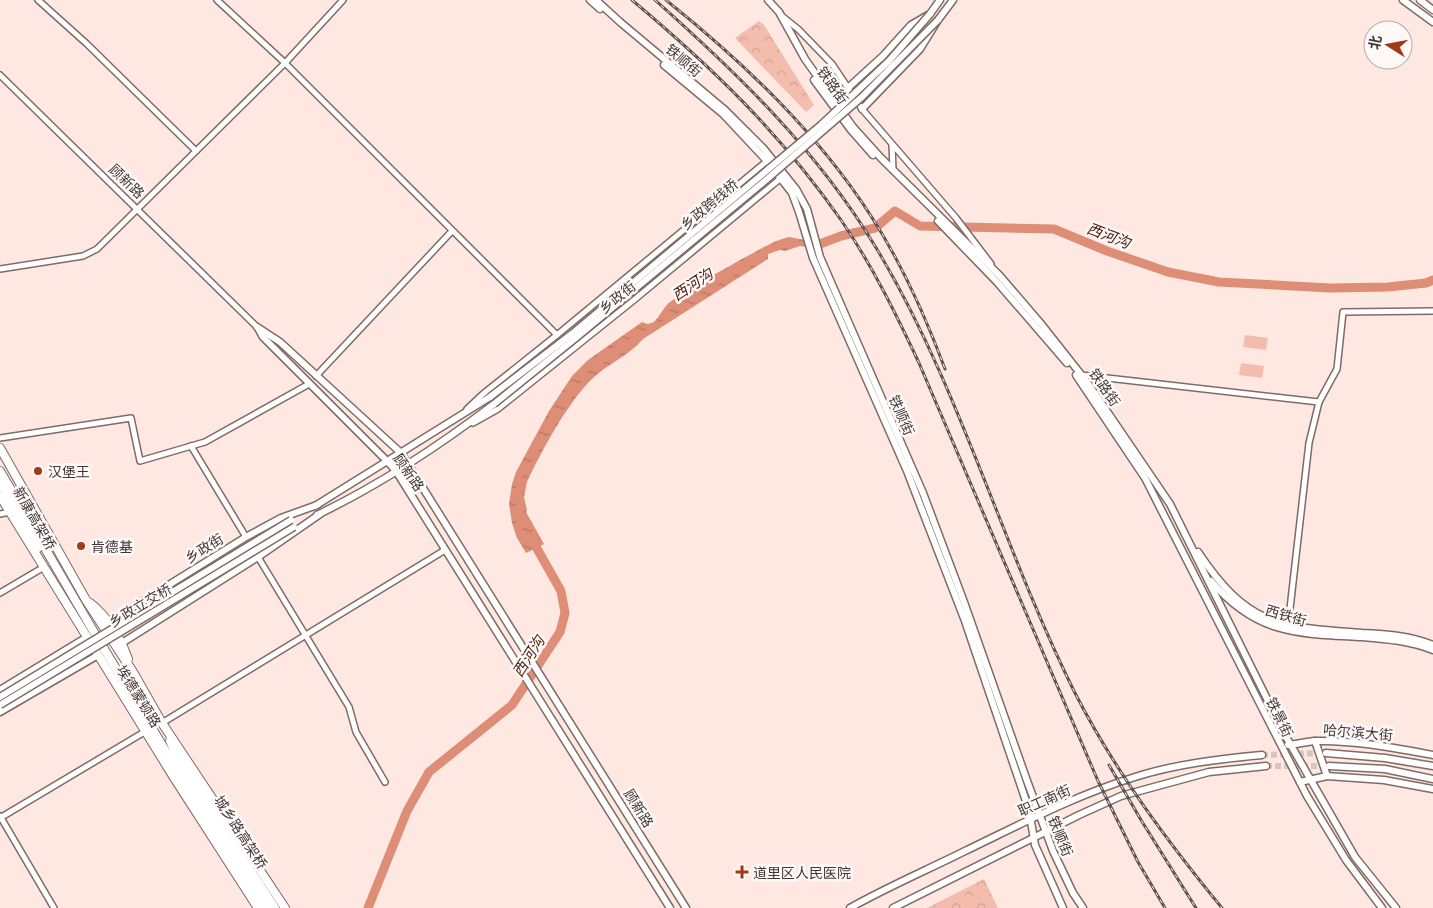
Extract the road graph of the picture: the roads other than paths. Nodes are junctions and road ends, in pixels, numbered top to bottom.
1 (38, 0) edge
2 (217, 0) edge
3 (343, 0) edge
4 (590, 0) edge
5 (596, 0) edge
6 (763, 0) edge
7 (768, 0) edge
8 (940, 0) edge
9 (953, 0) edge
10 (1403, 0) edge
11 (1420, 0) edge
12 (772, 8) junction
13 (1433, 10) edge
14 (930, 14) junction
15 (781, 16) junction
16 (938, 20) junction
17 (1433, 22) edge
18 (285, 63) junction
19 (0, 75) edge
20 (848, 87) junction
21 (862, 109) junction
22 (892, 145) junction
23 (196, 151) junction
24 (767, 161) junction
25 (893, 170) junction
26 (781, 178) junction
27 (138, 209) junction
28 (938, 218) junction
29 (452, 231) junction
30 (958, 237) junction
31 (816, 257) junction
32 (0, 269) edge
33 (1005, 282) junction
34 (1433, 311) edge
35 (257, 327) junction
36 (557, 335) junction
37 (1081, 375) junction
38 (316, 376) junction
39 (309, 384) junction
40 (490, 397) joint
41 (1319, 402) junction
42 (457, 419) junction
43 (464, 428) junction
44 (0, 438) edge
45 (191, 446) junction
46 (0, 448) edge
47 (401, 453) junction
48 (388, 462) junction
49 (407, 463) junction
50 (0, 471) edge
51 (396, 471) junction
52 (0, 483) edge
53 (0, 496) edge
54 (317, 505) junction
55 (10, 512) junction
56 (0, 514) edge
57 (320, 514) junction
58 (292, 524) junction
59 (1171, 528) junction
60 (1183, 529) junction
61 (246, 537) junction
62 (446, 550) junction
63 (258, 557) junction
64 (46, 567) junction
65 (1204, 573) junction
66 (0, 593) edge
67 (86, 600) junction
68 (109, 622) junction
69 (1288, 626) junction
70 (305, 635) junction
71 (91, 636) junction
72 (122, 643) junction
73 (1433, 645) edge
74 (1433, 650) edge
75 (98, 655) junction
76 (133, 672) junction
77 (0, 690) edge
78 (0, 697) edge
79 (0, 705) edge
80 (0, 712) edge
81 (162, 723) junction
82 (150, 731) junction
83 (1315, 741) junction
84 (1290, 745) junction
85 (1280, 746) junction
86 (1326, 753) tunnel mouth
87 (1262, 755) tunnel mouth
88 (1433, 755) edge
89 (1266, 766) tunnel mouth
90 (1330, 766) tunnel mouth
91 (1433, 766) edge
92 (182, 772) junction
93 (1327, 776) junction
94 (1433, 779) edge
95 (1310, 780) junction
96 (385, 782) dead end
97 (1300, 782) junction
98 (1433, 789) edge
99 (1039, 815) junction
100 (0, 817) edge
101 (1030, 820) junction
102 (1046, 833) junction
103 (1034, 839) junction
104 (54, 908) edge
105 (258, 908) edge
106 (267, 908) edge
107 (275, 908) edge
108 (285, 908) edge
109 (670, 908) edge
110 (686, 908) edge
111 (850, 908) edge
112 (893, 908) edge
113 (1063, 908) edge
114 (1083, 908) edge
115 (1382, 908) edge
116 (1396, 908) edge

1 - 23 street
2 - 18 street
3 - 18 street
4 - 24 main road, 铁顺街
5 - 31 main road, 铁顺街
6 - 12 main road, 铁路街
7 - 15 main road, 铁路街
8 - 14 main road, 乡政跨线桥
9 - 16 main road
10 - 17 main road
11 - 13 main road
12 - 15 street
12 - 28 main road, 铁路街
14 - 20 main road
14 - 40 main road, 乡政跨线桥, bridge
15 - 20 street
15 - 25 main road, 铁路街
16 - 21 main road
16 - 43 main road, 乡政街, bridge
18 - 23 street
18 - 29 street
19 - 27 street, 顾新路
20 - 21 street
21 - 22 street
22 - 25 street
22 - 33 street
23 - 27 street
24 - 26 main road, 铁顺街
24 - 36 street, 乡政街
25 - 28 main road, 铁路街
26 - 31 main road, 铁顺街
26 - 43 street, 乡政街
27 - 32 street
27 - 35 street, 顾新路
28 - 30 main road
29 - 36 street
29 - 38 street
30 - 33 main road, 铁路街
30 - 59 main road, 铁路街
31 - 99 main road, 铁顺街
31 - 101 main road, 铁顺街
33 - 37 main road, 铁路街
34 - 41 street
35 - 38 main road, 顾新路
35 - 39 main road, 顾新路
36 - 42 street, 乡政街
37 - 41 street
37 - 60 main road, 铁路街
38 - 47 main road, 顾新路
39 - 45 street
39 - 48 main road, 顾新路
40 - 42 main road, 乡政街
41 - 69 street
42 - 47 main road, 乡政街
43 - 49 main road, 乡政街
44 - 45 street
45 - 61 street
46 - 67 highway, 埃德蒙顿路
47 - 48 main road, 乡政街
47 - 49 main road, 顾新路
48 - 51 main road, 顾新路
48 - 54 main road, 乡政街
49 - 51 main road, 乡政街
49 - 110 main road, 顾新路
50 - 71 highway, 埃德蒙顿路
51 - 57 main road, 乡政街
51 - 62 main road, 顾新路
52 - 64 highway, 新康高架桥
53 - 55 highway
54 - 58 main road, 乡政街
54 - 61 main road, 乡政街
55 - 56 street
55 - 64 highway
57 - 58 main road, 乡政街
57 - 63 main road, 乡政街
58 - 78 main road, 乡政立交桥, bridge
58 - 79 main road, 乡政立交桥, bridge
59 - 65 main road, 西铁街
59 - 85 main road, 铁景街
60 - 65 main road, 铁路街
60 - 69 main road, 西铁街
61 - 68 main road, 乡政街
62 - 70 street
62 - 109 main road, 顾新路
63 - 70 street
63 - 72 main road, 乡政街
64 - 66 street
64 - 71 highway
65 - 74 main road, 西铁街
65 - 84 main road, 铁景街
67 - 68 highway
67 - 76 highway, 埃德蒙顿路
68 - 72 highway
69 - 73 main road, 西铁街
70 - 81 street
70 - 96 street
71 - 75 highway, 埃德蒙顿路
71 - 77 main road
71 - 82 highway, 埃德蒙顿路
72 - 76 highway
75 - 80 main road
75 - 82 highway, 埃德蒙顿路
76 - 81 highway, 埃德蒙顿路
81 - 92 highway, 埃德蒙顿路
81 - 108 highway, 埃德蒙顿路
82 - 92 highway, 埃德蒙顿路
82 - 100 street
82 - 105 highway
83 - 84 main road, 哈尔滨大街
83 - 88 main road, 哈尔滨大街
83 - 93 main road
84 - 85 main road, 哈尔滨大街
84 - 95 main road, 铁景街
85 - 97 main road, 铁景街
86 - 91 main road
87 - 99 main road, 职工南街
89 - 102 main road, 职工南街
90 - 94 main road
92 - 106 highway, 城乡路高架桥
92 - 107 highway, 城乡路高架桥
93 - 95 main road
93 - 98 main road
95 - 97 main road
95 - 116 main road, 铁景街
97 - 115 main road, 铁景街
99 - 101 main road, 职工南街
99 - 102 main road, 铁顺街
100 - 104 street
101 - 103 main road, 铁顺街
101 - 111 main road, 职工南街
102 - 103 main road, 职工南街
102 - 114 main road, 铁顺街
103 - 112 main road, 职工南街
103 - 113 main road, 铁顺街

